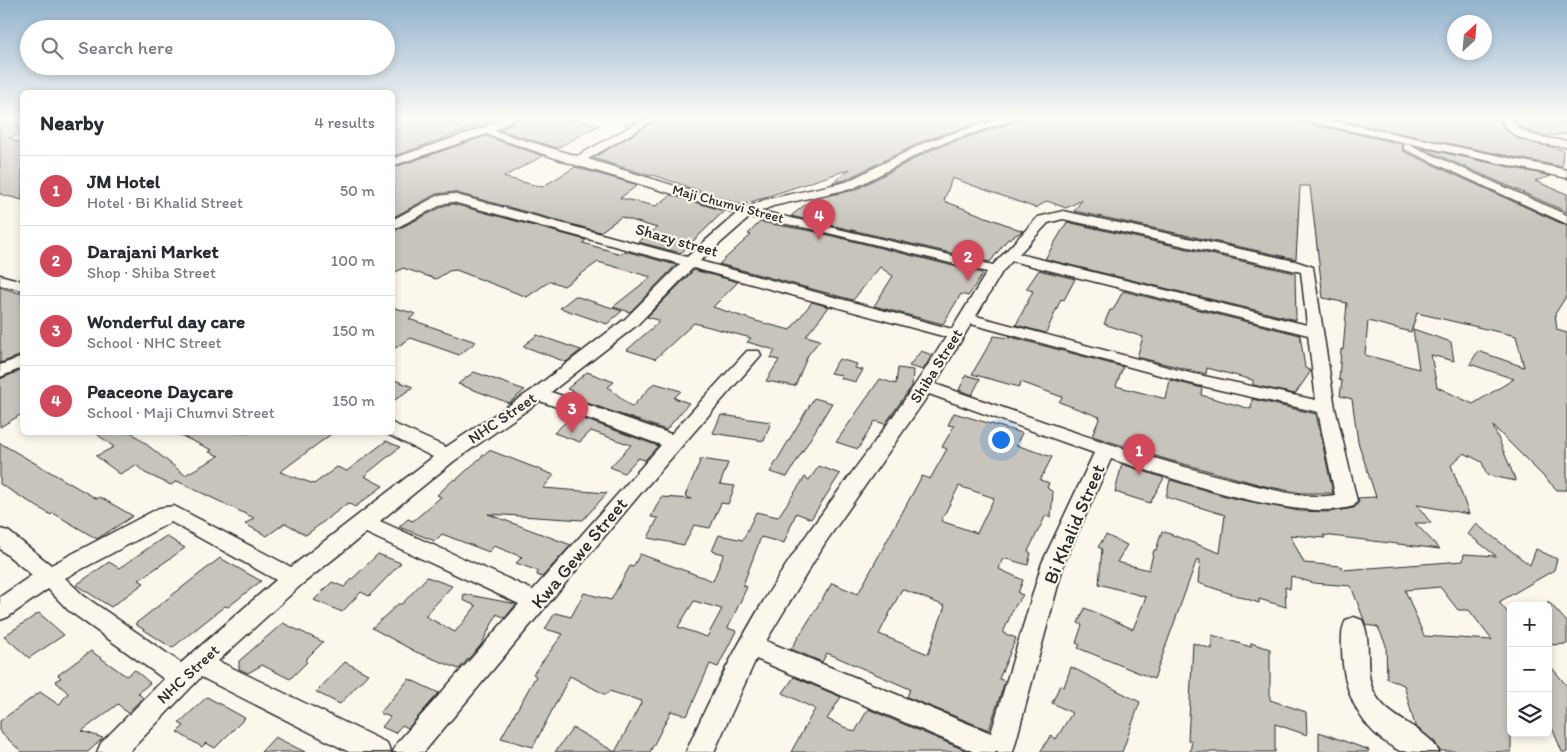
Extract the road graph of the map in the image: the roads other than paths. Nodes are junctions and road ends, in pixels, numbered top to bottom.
1 (423, 152) edge
2 (551, 152) edge
3 (590, 152) edge
4 (914, 152) edge
5 (1417, 152) edge
6 (1466, 152) edge
7 (576, 160) junction
8 (395, 162) edge
9 (1567, 174) edge
10 (747, 212) junction
11 (1567, 220) edge
12 (395, 224) edge
13 (1008, 256) junction
14 (690, 263) junction
15 (996, 270) junction
16 (0, 280) edge
17 (20, 285) edge
18 (966, 318) junction
19 (1316, 332) junction
20 (956, 335) junction
21 (753, 355) dead end
22 (20, 363) edge
23 (0, 372) edge
24 (925, 386) junction
25 (538, 394) junction
26 (1326, 408) junction
27 (395, 430) edge
28 (676, 443) junction
29 (1105, 450) junction
30 (447, 456) junction
31 (363, 522) junction
32 (0, 538) edge
33 (49, 576) junction
34 (293, 579) junction
35 (537, 602) junction
36 (0, 610) edge
37 (1354, 627) dead end
38 (750, 645) junction
39 (190, 670) junction
40 (999, 751) edge
41 (111, 752) edge
42 (376, 752) edge
43 (406, 752) edge
44 (700, 752) edge
45 (1425, 752) edge

1 - 8 street
2 - 7 street, Maji Chumvi Street
3 - 7 street
4 - 10 street, NHC Street
5 - 11 street
6 - 9 street
7 - 10 street, Maji Chumvi Street
10 - 14 street, NHC Street
10 - 15 street, Maji Chumvi Street
12 - 14 street, Shazy street
13 - 15 street, Shiba Street
13 - 19 street
13 - 19 street, Shiba Street
14 - 20 street, Shazy street
14 - 25 street, NHC Street
15 - 18 street, Shiba Street
16 - 17 street
18 - 20 street, Shiba Street
18 - 26 street
19 - 26 street
20 - 24 street, Shiba Street
21 - 28 street, Kwa Gewe Street
22 - 23 street
24 - 29 street, Bi Khalid Street
24 - 38 street, Shiba Street
25 - 28 street
25 - 30 street, NHC Street
26 - 29 street
27 - 30 street
28 - 35 street, Kwa Gewe Street
29 - 40 street, Bi Khalid Street
30 - 31 street, NHC Street
31 - 34 street, NHC Street
31 - 35 street
32 - 33 street
33 - 34 street
33 - 36 street
33 - 39 street
34 - 39 street, NHC Street
35 - 43 street, Kwa Gewe Street
37 - 45 street
38 - 40 street
38 - 44 street, Shiba Street
39 - 41 street, NHC Street
39 - 42 street

